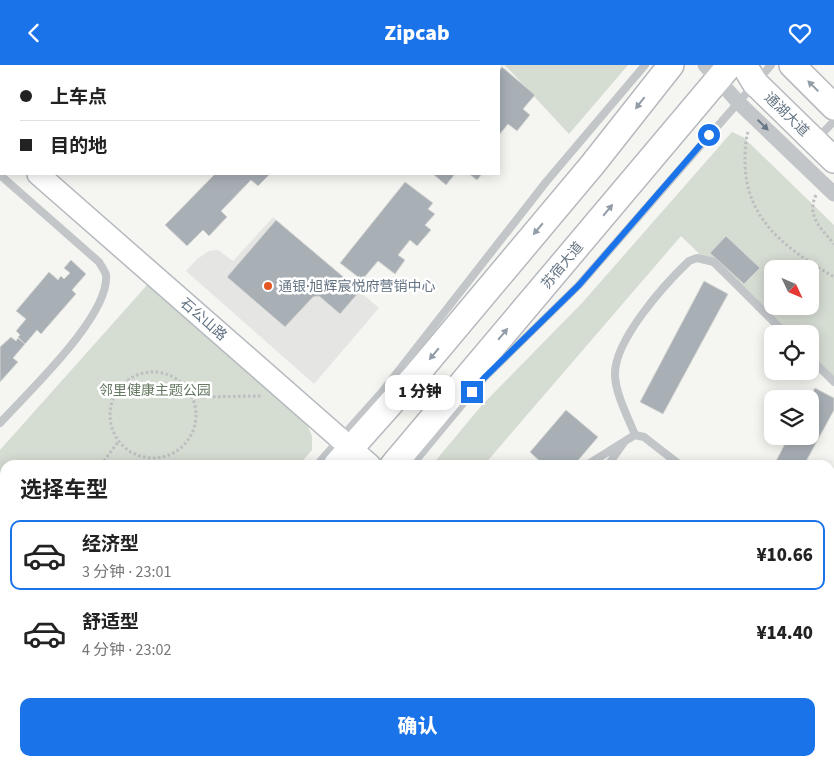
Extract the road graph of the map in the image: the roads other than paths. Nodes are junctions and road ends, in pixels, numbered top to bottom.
1 (645, 65) edge
2 (671, 65) edge
3 (792, 65) edge
4 (718, 70) edge
5 (756, 71) edge
6 (738, 102) junction
7 (834, 107) edge
8 (834, 121) edge
9 (815, 141) junction
10 (834, 160) edge
11 (0, 175) edge
12 (39, 175) edge
13 (834, 194) edge
14 (777, 325) edge
15 (819, 367) edge
16 (834, 382) edge
17 (0, 423) edge
18 (635, 435) junction
19 (625, 441) junction
20 (342, 450) edge
21 (325, 460) edge
22 (361, 460) edge
23 (397, 460) edge
24 (416, 460) edge
25 (595, 460) edge
26 (612, 460) edge
27 (674, 460) edge

1 - 20 lane
2 -> 20 main road
7 -> 3 main road
4 - 6 street
23 -> 4 main road, 苏宿大道
5 - 6 lane
5 - 9 main road, 通湖大道
6 -> 13 street
6 - 24 lane
8 - 9 lane
9 - 10 main road, 通湖大道
11 - 17 lane
12 - 20 street, 石公山路
14 - 18 lane
15 - 16 lane
18 - 19 lane
18 - 27 lane
19 - 25 lane
19 - 26 lane
20 - 21 lane
20 - 22 street, 石公山路

